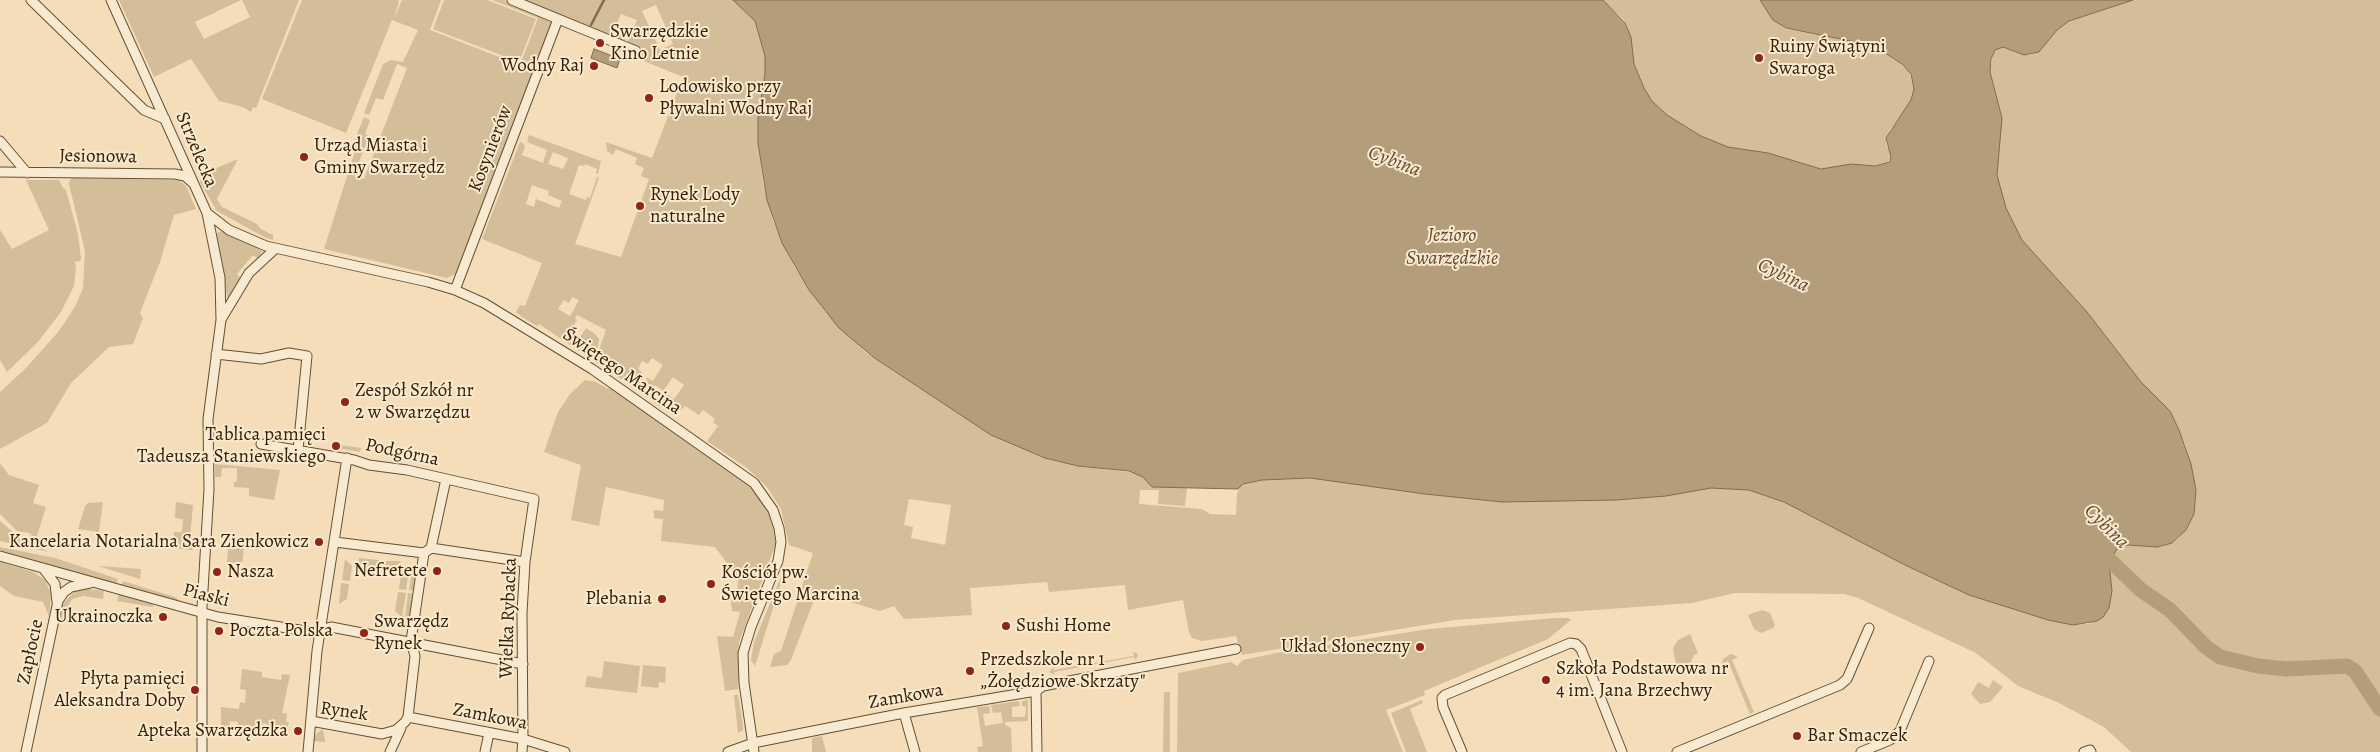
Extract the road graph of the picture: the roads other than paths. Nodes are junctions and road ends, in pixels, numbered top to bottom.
1 (31, 0) edge
2 (111, 0) edge
3 (512, 0) edge
4 (558, 19) junction
5 (636, 51) dead end
6 (165, 119) junction
7 (0, 141) edge
8 (0, 172) edge
9 (27, 173) junction
10 (193, 183) junction
11 (207, 213) junction
12 (275, 249) junction
13 (455, 290) junction
14 (221, 320) junction
15 (216, 354) junction
16 (261, 444) dead end
17 (298, 450) junction
18 (347, 458) junction
19 (446, 479) junction
20 (534, 499) joint
21 (335, 542) junction
22 (427, 550) junction
23 (0, 556) edge
24 (525, 562) junction
25 (43, 568) junction
26 (95, 583) junction
27 (57, 605) junction
28 (202, 613) junction
29 (1869, 628) dead end
30 (320, 631) junction
31 (411, 641) junction
32 (1236, 649) dead end
33 (1929, 661) dead end
34 (523, 664) junction
35 (1040, 689) junction
36 (904, 713) junction
37 (408, 717) junction
38 (311, 721) junction
39 (400, 728) junction
40 (489, 733) junction
41 (524, 739) junction
42 (753, 748) edge
43 (26, 752) edge
44 (202, 752) edge
45 (308, 752) edge
46 (390, 752) edge
47 (485, 752) edge
48 (522, 752) edge
49 (565, 752) edge
50 (728, 752) edge
51 (915, 752) edge
52 (1037, 752) edge
53 (1462, 752) edge
54 (1622, 752) edge
55 (1677, 752) edge
56 (1860, 752) edge
57 (2084, 752) edge
58 (2091, 752) edge

1 - 6 street
2 - 6 street, Strzelecka
3 - 4 street
4 - 5 street
4 - 13 street, Kosynierów
6 - 10 street, Strzelecka
7 - 9 street
8 - 9 street, Jesionowa
9 - 10 street, Jesionowa
10 - 11 street, Strzelecka
11 - 12 street, Świętego Marcina
11 - 14 street, Strzelecka
12 - 13 street, Świętego Marcina
12 - 14 street, Strzelecka
13 - 42 street, Świętego Marcina
14 - 15 street, Strzelecka
15 - 17 street
15 - 28 street, Strzelecka
16 - 17 street, Podgórna
17 - 18 street, Podgórna
18 - 19 street, Podgórna
18 - 21 street
19 - 20 street, Podgórna
19 - 22 street
20 - 24 street, Wielka Rybacka
21 - 22 street
21 - 30 street
22 - 24 street
22 - 31 street
23 - 25 street, Piaski
24 - 34 street, Wielka Rybacka
25 - 26 street, Piaski
25 - 27 street
26 - 27 street, Zapłocie
26 - 28 street, Piaski
27 - 43 street, Zapłocie
28 - 30 street, Piaski
28 - 44 street, Strzelecka
29 - 55 street
30 - 31 street, Piaski
30 - 38 street
31 - 34 street, Piaski
31 - 37 street
32 - 35 street, Zamkowa
33 - 56 street
34 - 41 street, Wielka Rybacka
35 - 36 street, Zamkowa
35 - 52 street
36 - 42 street, Zamkowa
36 - 51 street
37 - 39 street
37 - 40 street, Zamkowa
38 - 39 street, Rynek
38 - 45 street, Rynek
39 - 46 street
40 - 41 street, Zamkowa
40 - 47 street
41 - 48 street, Wielka Rybacka
41 - 49 street, Zamkowa
42 - 50 street, Zamkowa
53 - 54 street
57 - 58 street

